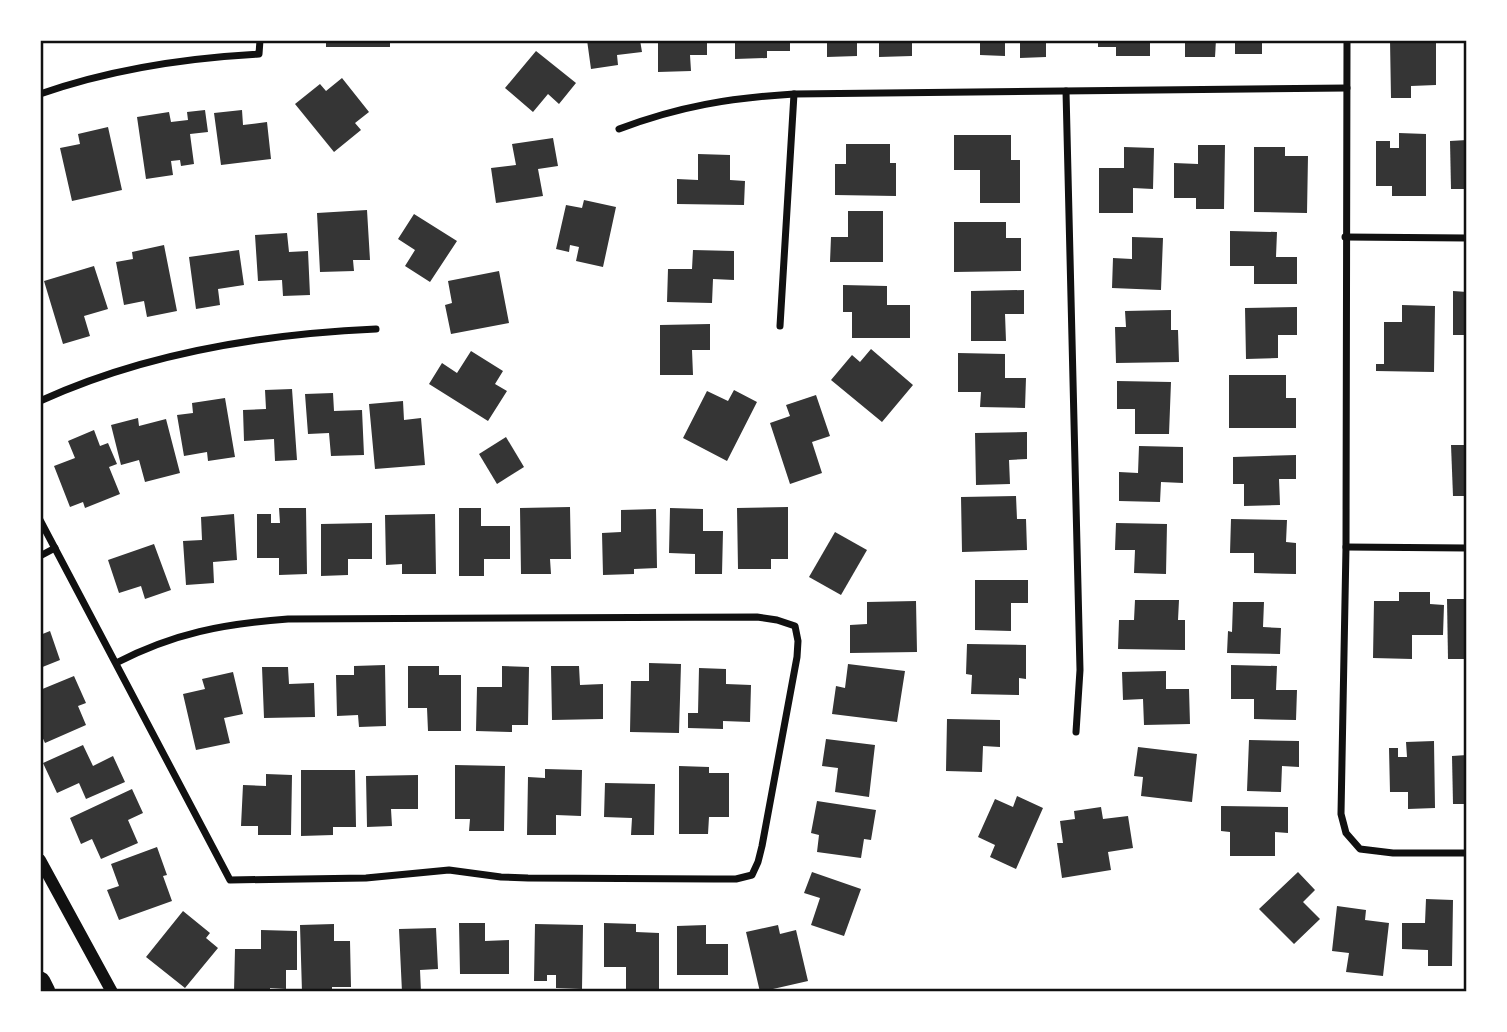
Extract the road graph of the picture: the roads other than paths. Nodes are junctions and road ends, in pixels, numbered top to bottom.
1 (260, 40) edge
2 (1347, 40) edge
3 (1347, 88) junction
4 (1066, 91) junction
5 (40, 94) edge
6 (794, 94) junction
7 (619, 129) dead end
8 (1345, 237) junction
9 (1467, 238) edge
10 (780, 326) dead end
11 (376, 329) dead end
12 (40, 401) edge
13 (40, 520) edge
14 (1346, 547) junction
15 (55, 548) junction
16 (1467, 548) edge
17 (40, 556) edge
18 (116, 663) junction
19 (1076, 732) dead end
20 (1467, 853) edge
21 (40, 860) edge
22 (40, 982) edge
23 (45, 992) edge
24 (112, 992) edge

1 - 5 street
2 - 3 street
3 - 4 street
3 - 8 street
4 - 6 street
4 - 19 street
6 - 7 street
6 - 10 street
8 - 9 street
8 - 14 street
11 - 12 street
13 - 15 street
14 - 16 street
14 - 20 street
15 - 17 street
15 - 18 street
18 - 18 street
21 - 24 street
22 - 23 highway

